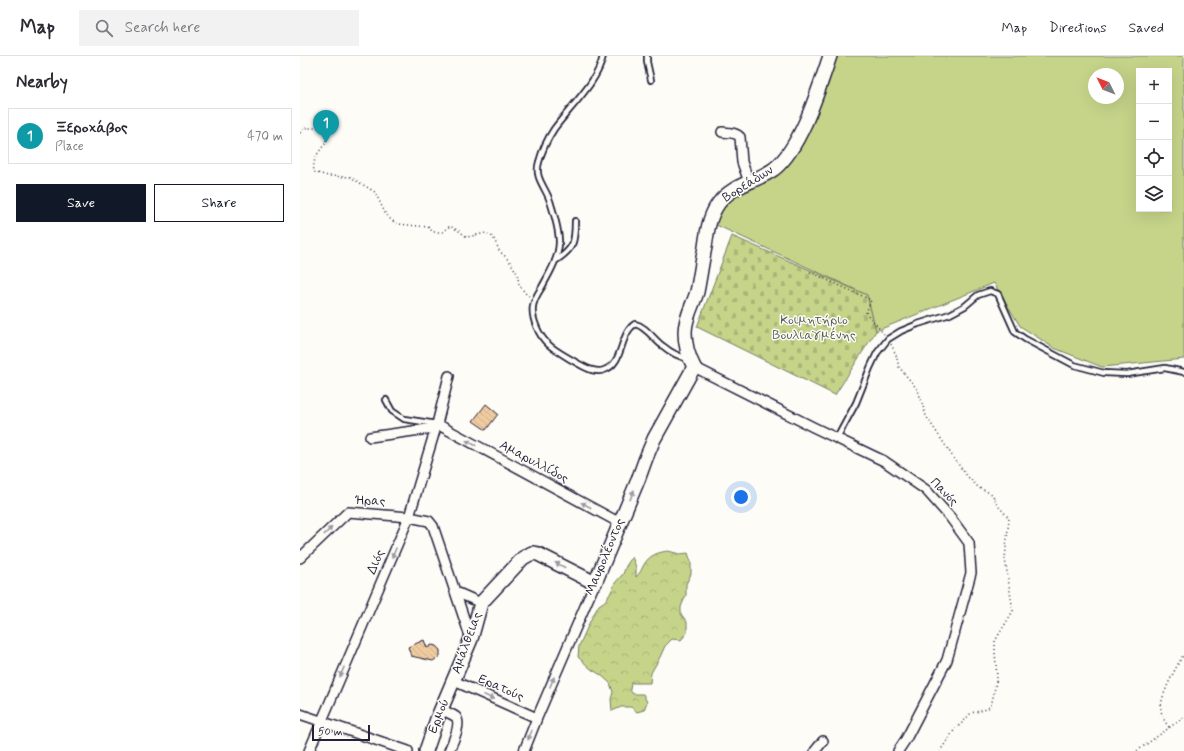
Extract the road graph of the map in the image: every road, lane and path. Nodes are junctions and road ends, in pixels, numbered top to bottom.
1 (602, 56) edge
2 (647, 56) edge
3 (830, 56) edge
4 (651, 80) dead end
5 (722, 132) dead end
6 (300, 133) edge
7 (748, 182) junction
8 (575, 221) dead end
9 (555, 261) junction
10 (810, 272) dead end
11 (534, 301) junction
12 (888, 339) junction
13 (692, 364) junction
14 (1184, 372) edge
15 (449, 376) dead end
16 (386, 400) dead end
17 (436, 426) junction
18 (370, 437) dead end
19 (837, 438) junction
20 (409, 517) junction
21 (620, 523) junction
22 (300, 558) edge
23 (595, 583) junction
24 (456, 592) junction
25 (481, 603) junction
26 (471, 638) junction
27 (1184, 654) edge
28 (454, 681) junction
29 (441, 710) junction
30 (300, 714) edge
31 (1184, 717) edge
32 (537, 718) junction
33 (321, 721) junction
34 (1169, 727) junction
35 (823, 741) dead end
36 (309, 751) edge
37 (408, 751) edge
38 (426, 751) edge
39 (449, 751) edge
40 (524, 751) edge
41 (815, 751) edge
42 (898, 751) edge
43 (1137, 751) edge

1 - 9 lane
2 - 4 lane
3 - 7 street, Βορεάδων
5 - 7 street
6 - 11 path
7 - 13 street, Βορεάδων
8 - 9 lane
9 - 11 lane
10 - 12 path
11 - 13 lane
12 - 14 lane
12 - 19 lane
13 - 19 street, Πανός
21 -> 13 street, Μαυρολέοντος
15 - 17 street, Διός
16 - 17 lane
17 - 18 street
17 - 20 street, Διός
21 -> 17 street, Αμαρυλλίδος
19 - 42 street, Πανός
22 -> 20 street, Ήρας
20 - 24 street, Ήρας
20 -> 33 street, Διός
21 - 23 street, Μαυρολέοντος
23 -> 25 street, Αμάλθειας
32 -> 23 street, Μαυρολέοντος
24 - 25 street
24 - 26 street, Ήρας
25 - 26 street, Αμάλθειας
26 - 28 street, Αμάλθειας
27 - 34 path
28 - 29 street, Ερμού
28 -> 32 street, Ερατούς
29 - 38 street, Ερμού
29 - 39 street
30 - 33 street
31 - 34 path
32 -> 40 street, Μαυρολέοντος
33 - 36 street, Διός
33 - 37 street
34 - 43 path
35 - 41 street

